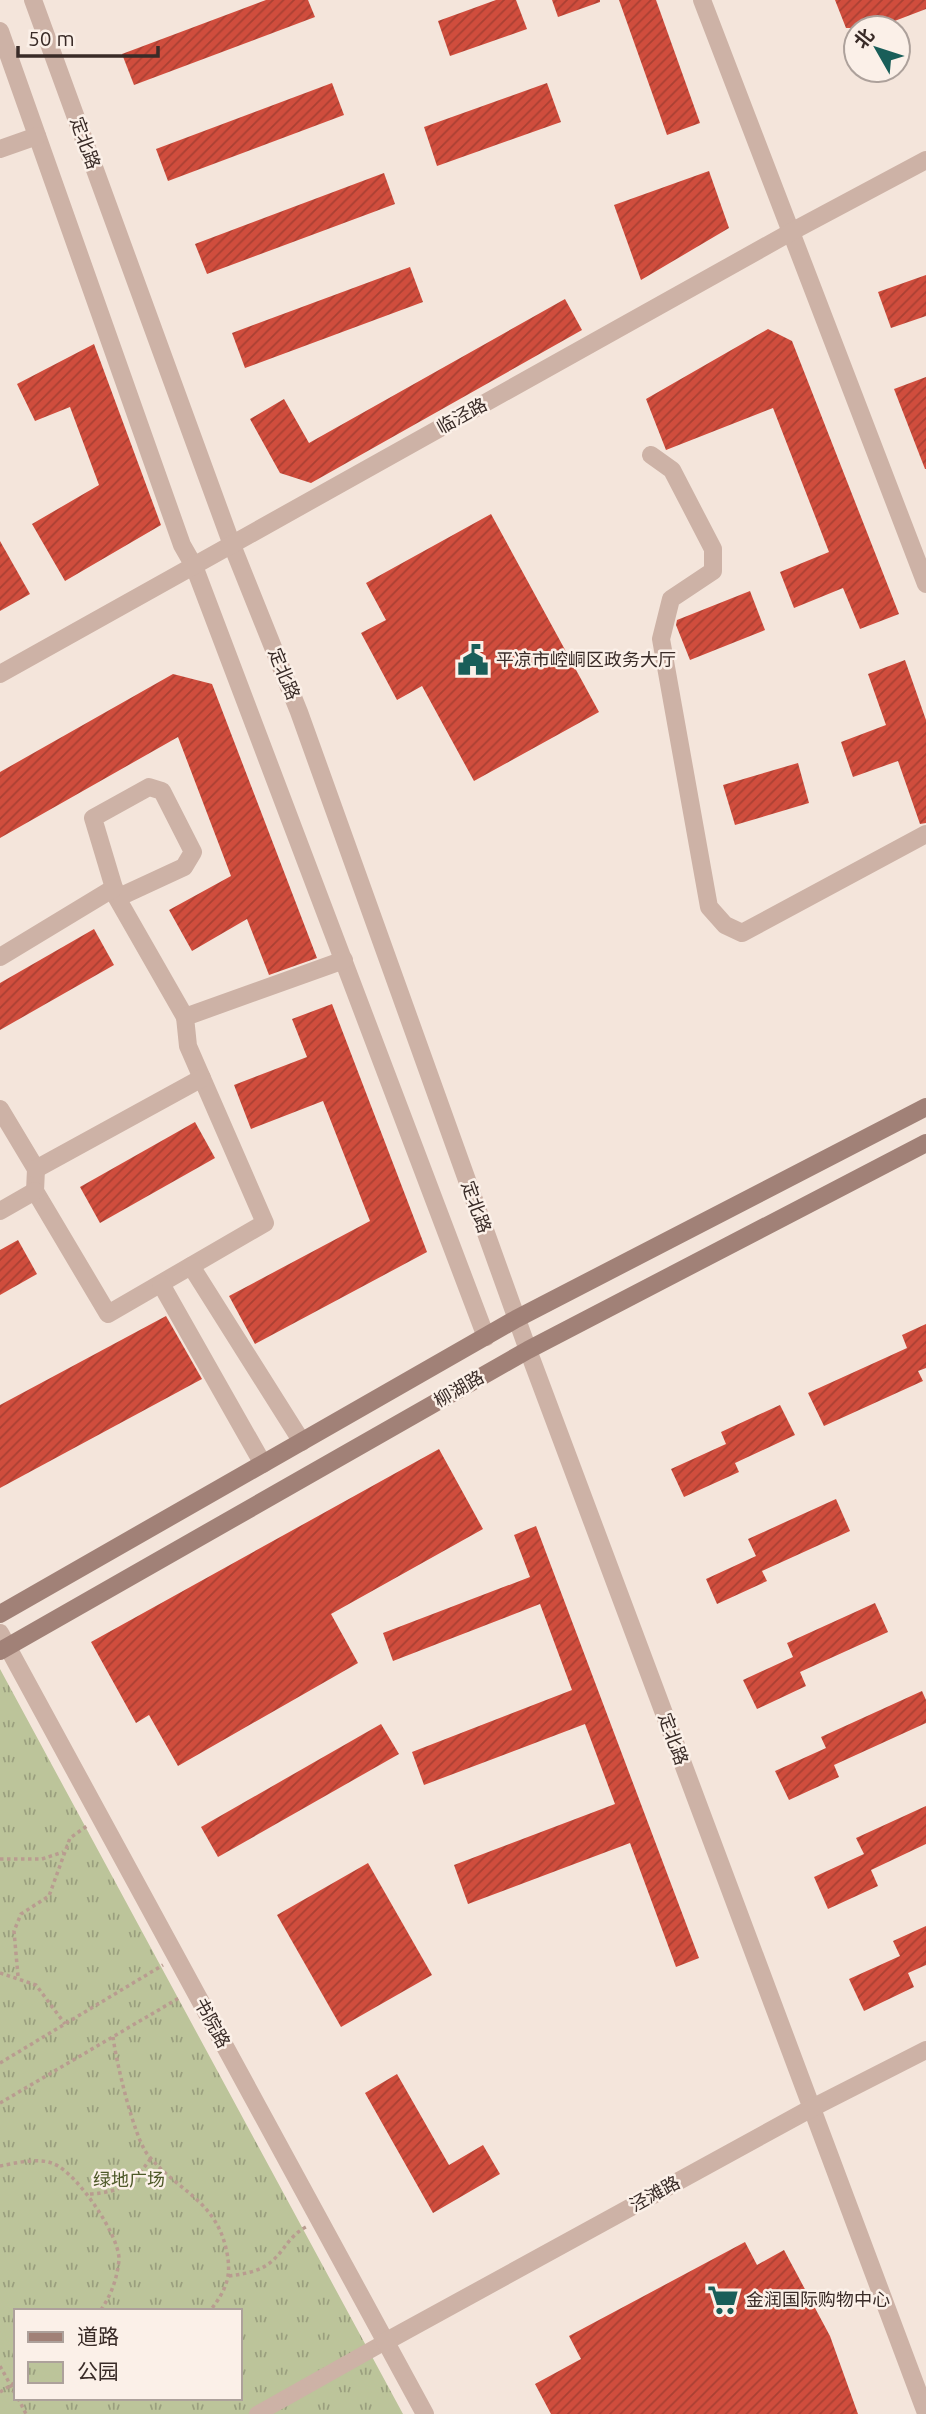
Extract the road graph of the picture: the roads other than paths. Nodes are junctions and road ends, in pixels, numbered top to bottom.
1 (33, 0) edge
2 (702, 0) edge
3 (0, 30) edge
4 (37, 136) junction
5 (0, 149) edge
6 (926, 160) edge
7 (791, 232) junction
8 (651, 455) dead end
9 (232, 545) junction
10 (194, 566) junction
11 (926, 584) edge
12 (0, 674) edge
13 (926, 834) edge
14 (116, 893) junction
15 (0, 957) edge
16 (344, 960) junction
17 (185, 1017) junction
18 (202, 1078) junction
19 (926, 1107) edge
20 (0, 1109) edge
21 (926, 1143) edge
22 (36, 1169) junction
23 (35, 1191) junction
24 (0, 1211) edge
25 (191, 1266) junction
26 (161, 1284) junction
27 (516, 1319) junction
28 (486, 1337) junction
29 (527, 1350) junction
30 (302, 1442) junction
31 (263, 1464) junction
32 (0, 1614) edge
33 (3, 1643) edge
34 (926, 2050) edge
35 (810, 2109) junction
36 (385, 2342) junction
37 (926, 2413) edge
38 (257, 2414) edge
39 (425, 2414) edge

1 - 9 street, 定北路
2 - 7 street
3 - 4 street
4 - 5 street
4 - 10 street
6 - 7 street, 临泾路
7 - 9 street, 临泾路
7 - 11 street
8 - 13 street
9 - 10 street, 临泾路
9 - 27 street, 定北路
10 - 12 street, 临泾路
10 - 16 street
14 - 14 street
14 - 15 street
14 - 17 street
16 - 17 street
16 - 28 street
17 - 18 street
18 - 22 street
18 - 25 street
19 - 27 main road, 柳湖路
20 - 22 street
21 - 29 main road, 柳湖路
22 - 23 street
23 - 24 street
23 - 26 street
25 - 26 street
25 - 30 street
26 - 31 street
27 - 28 main road, 柳湖路
27 - 29 street, 定北路
28 - 30 main road, 柳湖路
29 - 33 main road, 柳湖路
29 - 35 street, 定北路
30 - 31 main road, 柳湖路
31 - 32 main road, 柳湖路
33 - 36 street, 书院路
34 - 35 street, 泾滩路
35 - 36 street, 泾滩路
35 - 37 street, 定北路
36 - 38 street
36 - 39 street, 书院路

